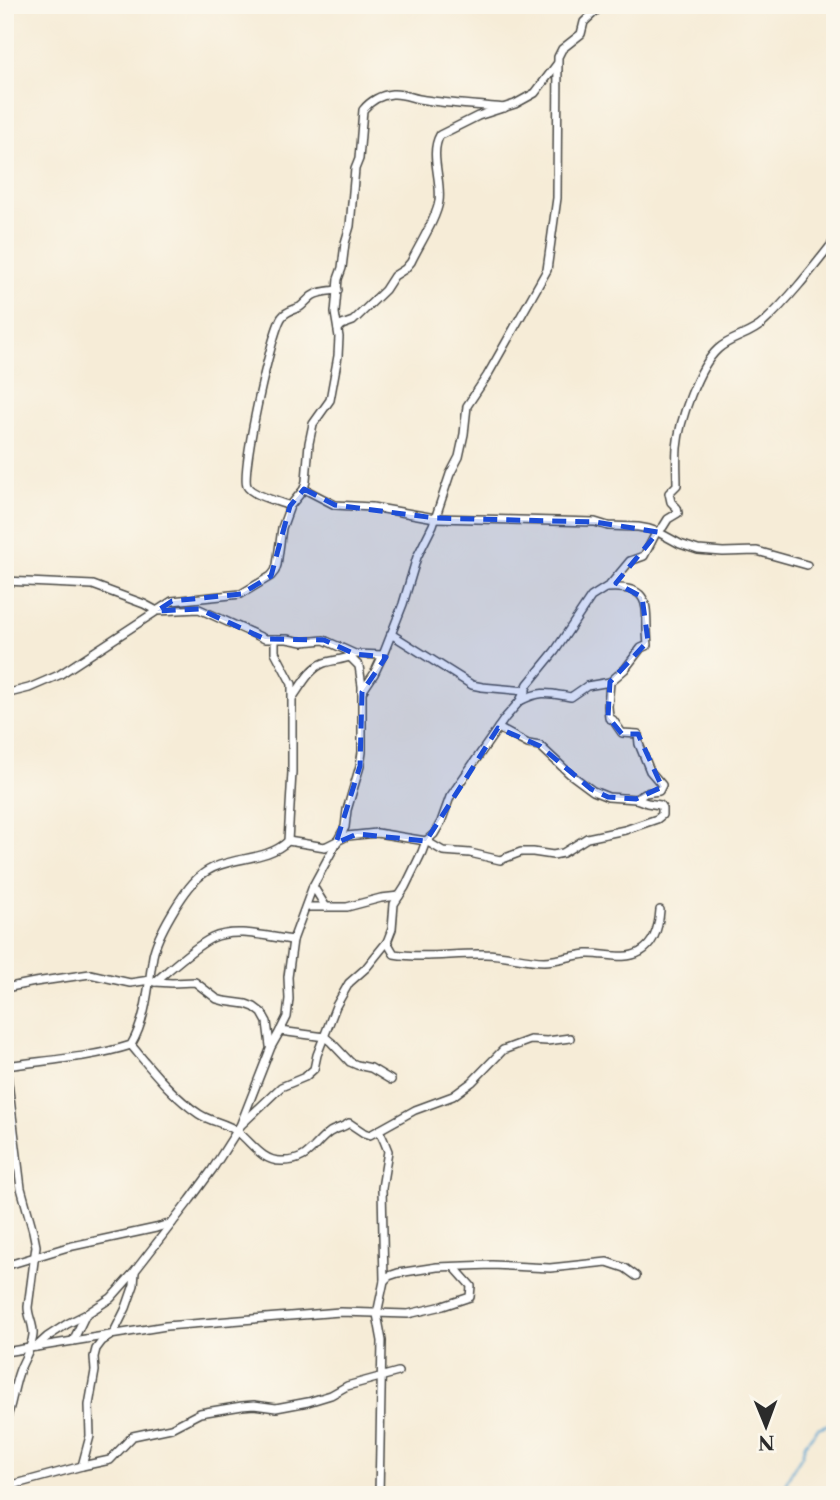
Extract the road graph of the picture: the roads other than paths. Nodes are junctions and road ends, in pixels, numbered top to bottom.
1 (603, 5) edge
2 (557, 64) junction
3 (504, 108) junction
4 (835, 240) edge
5 (338, 290) junction
6 (338, 329) junction
7 (304, 489) junction
8 (290, 506) junction
9 (435, 518) junction
10 (658, 532) junction
11 (807, 565) dead end
12 (5, 581) edge
13 (606, 588) junction
14 (157, 611) junction
15 (391, 634) junction
16 (275, 639) junction
17 (383, 654) junction
18 (352, 656) junction
19 (610, 682) junction
20 (526, 691) junction
21 (362, 692) junction
22 (5, 694) edge
23 (293, 698) junction
24 (520, 701) junction
25 (498, 728) junction
26 (636, 799) junction
27 (288, 841) junction
28 (426, 841) junction
29 (336, 843) junction
30 (313, 886) junction
31 (399, 896) junction
32 (326, 907) junction
33 (306, 908) junction
34 (660, 910) dead end
35 (293, 940) junction
36 (387, 942) junction
37 (153, 981) junction
38 (5, 988) edge
39 (280, 1031) junction
40 (324, 1037) junction
41 (570, 1038) dead end
42 (131, 1045) junction
43 (271, 1046) junction
44 (6, 1066) edge
45 (391, 1080) dead end
46 (238, 1128) junction
47 (379, 1130) junction
48 (173, 1223) junction
49 (35, 1256) junction
50 (5, 1266) edge
51 (454, 1267) junction
52 (135, 1271) junction
53 (636, 1276) dead end
54 (383, 1281) junction
55 (377, 1314) junction
56 (85, 1315) junction
57 (113, 1334) junction
58 (73, 1341) junction
59 (33, 1347) junction
60 (5, 1352) edge
61 (398, 1372) dead end
62 (381, 1376) junction
63 (5, 1422) edge
64 (82, 1466) junction
65 (5, 1487) edge
66 (379, 1495) edge

1 - 2 street
2 - 3 street
2 - 9 street
3 - 5 street
3 - 6 street
4 - 10 street
5 - 6 street
5 - 8 street
6 - 7 street
7 - 8 street
7 - 9 street
8 - 14 street
9 - 10 street
9 - 15 street
10 - 11 street
10 - 13 street
12 - 14 street
13 - 19 street
13 - 20 street
14 - 16 street
14 - 22 street
15 - 17 street
15 - 20 street
16 - 18 street
16 - 23 street
17 - 18 street
17 - 21 street
18 - 21 street
18 - 23 street
19 - 24 street
19 - 26 street
20 - 24 street
21 - 29 street
23 - 27 street
24 - 25 street
25 - 26 street
25 - 28 street
26 - 28 street
27 - 29 street
27 - 37 street
28 - 29 street
28 - 31 street
29 - 30 street
30 - 32 street
30 - 33 street
31 - 32 street
31 - 36 street
32 - 33 street
33 - 35 street
34 - 36 street
35 - 37 street
35 - 39 street
36 - 40 street
37 - 38 street
37 - 42 street
37 - 43 street
39 - 40 street
39 - 43 street
40 - 45 street
40 - 46 street
41 - 47 street
42 - 44 street
42 - 46 street
43 - 46 street
44 - 49 street
46 - 47 street
46 - 48 street
47 - 54 street
48 - 49 street
48 - 52 street
49 - 50 street
49 - 59 street
51 - 53 street
51 - 54 street
51 - 55 street
52 - 56 street
52 - 57 street
54 - 55 street
55 - 57 street
55 - 62 street
56 - 58 street
56 - 59 street
57 - 58 street
57 - 64 street
58 - 59 street
59 - 60 street
59 - 63 street
61 - 62 street
62 - 64 street
62 - 66 street
64 - 65 street

